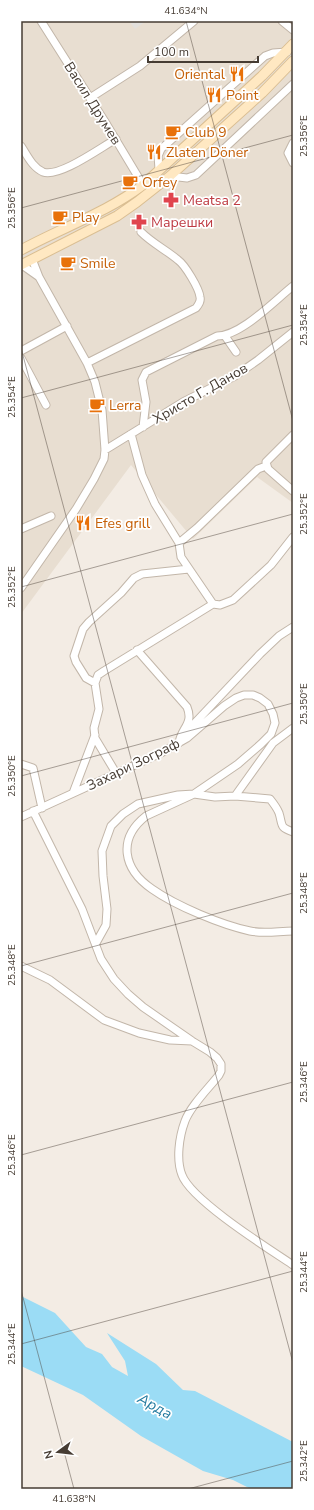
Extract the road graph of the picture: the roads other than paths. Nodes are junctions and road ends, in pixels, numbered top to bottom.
1 (41, 21) edge
2 (194, 21) edge
3 (282, 21) edge
4 (293, 30) edge
5 (293, 44) edge
6 (287, 52) junction
7 (292, 65) edge
8 (293, 84) edge
9 (90, 98) junction
10 (116, 139) junction
11 (293, 143) edge
12 (21, 146) edge
13 (293, 163) edge
14 (159, 169) junction
15 (170, 176) junction
16 (143, 185) junction
17 (141, 232) dead end
18 (22, 246) edge
19 (32, 260) junction
20 (21, 264) edge
21 (39, 277) junction
22 (293, 286) edge
23 (67, 326) junction
24 (293, 332) edge
25 (225, 336) junction
26 (21, 351) edge
27 (236, 352) dead end
28 (21, 358) edge
29 (86, 363) junction
30 (46, 405) dead end
31 (143, 427) junction
32 (131, 434) junction
33 (293, 435) edge
34 (105, 450) junction
35 (266, 466) junction
36 (293, 491) edge
37 (51, 516) dead end
38 (21, 530) edge
39 (293, 537) edge
40 (179, 542) junction
41 (189, 569) junction
42 (21, 588) edge
43 (213, 604) junction
44 (293, 627) edge
45 (137, 650) junction
46 (95, 683) junction
47 (293, 728) edge
48 (95, 735) junction
49 (187, 738) junction
50 (179, 743) junction
51 (21, 764) edge
52 (116, 774) junction
53 (73, 793) junction
54 (194, 794) junction
55 (235, 796) junction
56 (42, 808) junction
57 (33, 812) junction
58 (21, 818) edge
59 (293, 832) edge
60 (293, 930) edge
61 (96, 943) junction
62 (21, 966) edge
63 (192, 1041) junction
64 (293, 1265) edge

1 - 9 street, Васил Друмев
2 - 9 street
3 - 4 street
5 - 6 main road
6 - 14 main road
6 - 14 street
7 - 15 main road
8 - 15 street
9 - 10 street, Васил Друмев
10 - 12 street
10 - 16 street, Васил Друмев
11 - 13 street
14 - 16 main road
15 - 19 main road
16 - 18 main road
17 - 29 street
18 - 19 main road
19 - 20 main road
19 - 21 street
20 - 21 street
21 - 23 street
22 - 25 street
23 - 26 street
23 - 29 street
24 - 31 street, Христо Г. Данов
25 - 27 street
25 - 31 street
28 - 30 street
29 - 34 street
31 - 32 street, Христо Г. Данов
32 - 34 street, Христо Г. Данов
32 - 40 street
33 - 35 street
34 - 42 street
35 - 36 street
35 - 40 street
37 - 38 street
39 - 43 street
40 - 41 street
41 - 43 street
41 - 46 street
43 - 45 street
44 - 49 street
45 - 46 street
45 - 50 street
46 - 48 street
47 - 55 street
48 - 52 street
48 - 53 street
49 - 50 street, Захари Зограф
49 - 54 street, Захари Зограф
50 - 52 street, Захари Зограф
51 - 56 street
52 - 53 street, Захари Зограф
53 - 56 street, Захари Зограф
54 - 55 street
54 - 60 street, Захари Зограф
54 - 61 street
55 - 59 street
56 - 57 street, Захари Зограф
57 - 58 street, Захари Зограф
57 - 61 street
61 - 63 street
62 - 63 street
63 - 64 street

